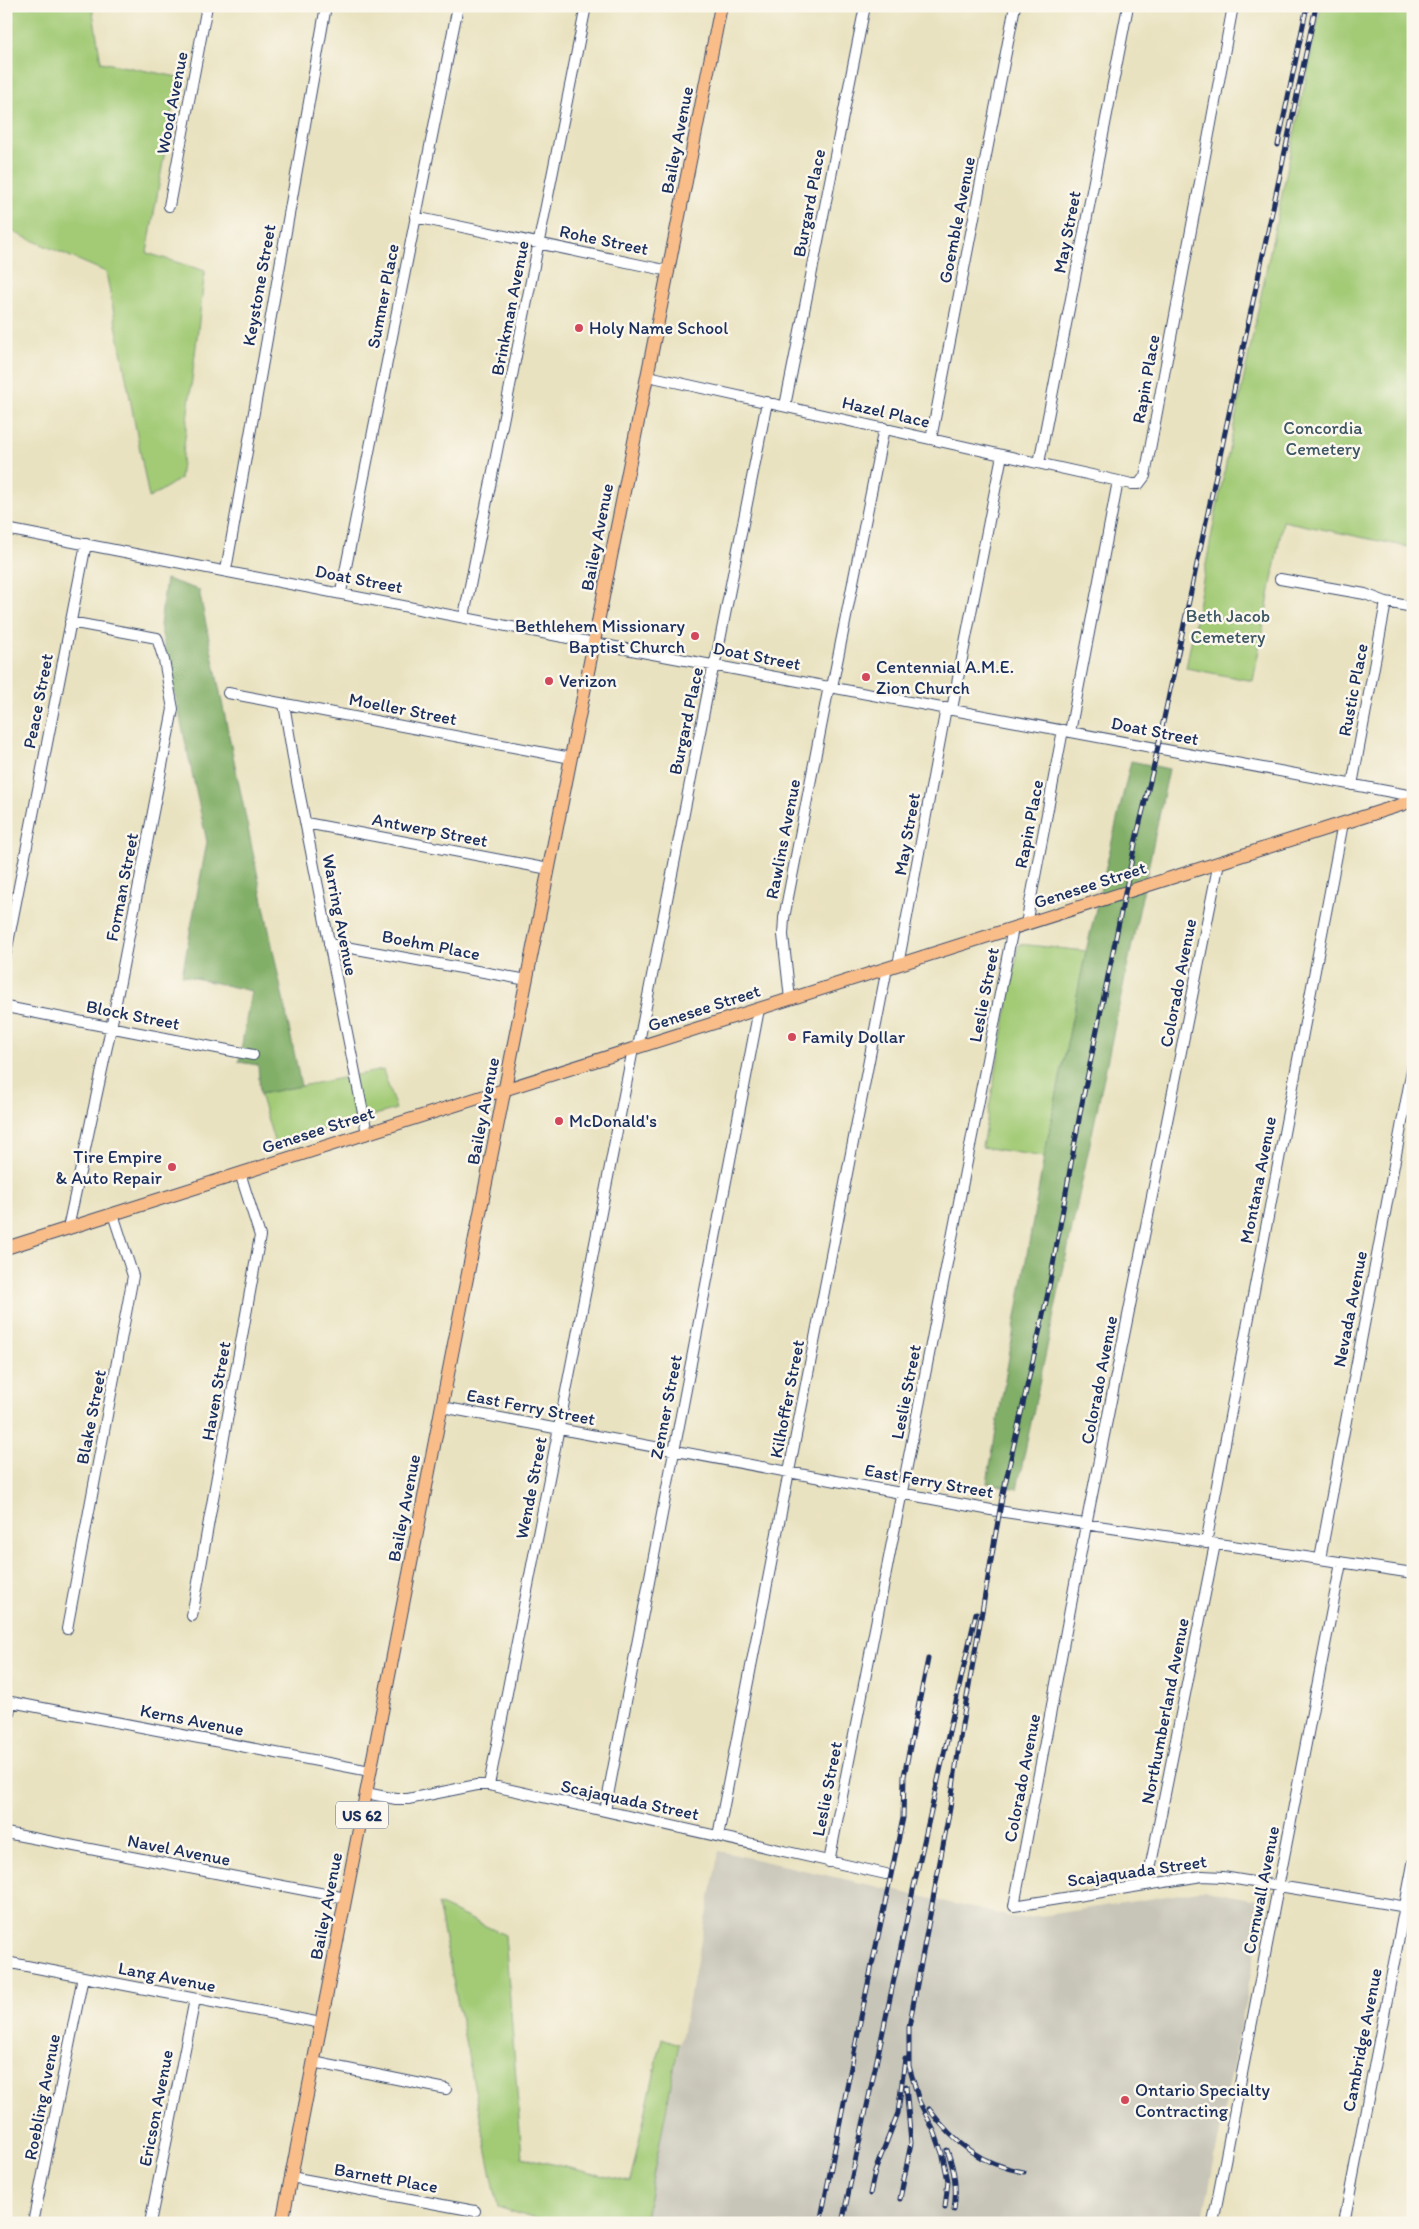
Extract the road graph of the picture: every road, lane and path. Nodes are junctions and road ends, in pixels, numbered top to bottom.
1 (208, 6) edge
2 (326, 6) edge
3 (458, 6) edge
4 (586, 6) edge
5 (722, 6) edge
6 (865, 6) edge
7 (1015, 6) edge
8 (1128, 6) edge
9 (1233, 6) edge
10 (169, 206) dead end
11 (415, 217) junction
12 (539, 243) junction
13 (669, 271) junction
14 (648, 376) junction
15 (768, 402) junction
16 (785, 406) junction
17 (884, 428) junction
18 (931, 439) junction
19 (1002, 455) junction
20 (1039, 463) junction
21 (1118, 481) junction
22 (6, 529) edge
23 (86, 544) junction
24 (226, 570) junction
25 (1280, 579) dead end
26 (340, 592) junction
27 (1386, 602) junction
28 (1413, 607) edge
29 (464, 616) junction
30 (70, 622) junction
31 (594, 642) junction
32 (714, 664) junction
33 (831, 686) junction
34 (228, 693) dead end
35 (284, 704) junction
36 (949, 709) junction
37 (1066, 731) junction
38 (571, 758) junction
39 (1352, 785) junction
40 (1413, 796) edge
41 (1413, 801) edge
42 (306, 823) junction
43 (1343, 823) junction
44 (1220, 862) junction
45 (549, 869) junction
46 (1026, 924) junction
47 (1013, 928) junction
48 (330, 944) junction
49 (6, 953) edge
50 (893, 966) junction
51 (527, 980) junction
52 (790, 999) junction
53 (6, 1008) edge
54 (759, 1009) junction
55 (111, 1028) junction
56 (635, 1048) junction
57 (253, 1055) dead end
58 (1413, 1064) edge
59 (505, 1089) junction
60 (367, 1133) junction
61 (240, 1173) junction
62 (113, 1214) junction
63 (68, 1228) junction
64 (6, 1248) edge
65 (442, 1407) junction
66 (559, 1429) junction
67 (674, 1451) junction
68 (789, 1472) junction
69 (903, 1493) junction
70 (1086, 1525) junction
71 (1211, 1543) junction
72 (1320, 1559) junction
73 (1341, 1563) junction
74 (1413, 1573) edge
75 (192, 1616) dead end
76 (67, 1629) dead end
77 (9, 1702) edge
78 (6, 1730) edge
79 (370, 1771) junction
80 (489, 1785) junction
81 (366, 1793) junction
82 (605, 1811) junction
83 (6, 1833) edge
84 (718, 1836) junction
85 (829, 1862) junction
86 (1413, 1864) edge
87 (886, 1874) dead end
88 (1147, 1884) junction
89 (1278, 1887) junction
90 (346, 1898) junction
91 (1014, 1906) joint
92 (1408, 1908) edge
93 (6, 1962) edge
94 (83, 1977) junction
95 (194, 1999) junction
96 (321, 2023) junction
97 (314, 2062) junction
98 (446, 2089) dead end
99 (291, 2177) junction
100 (475, 2211) dead end
101 (33, 2223) edge
102 (150, 2223) edge
103 (282, 2223) edge
104 (1213, 2223) edge
105 (1344, 2223) edge

1 - 10 street, Wood Avenue
2 - 24 street, Keystone Street
3 - 11 street, Sumner Place
4 - 12 street, Brinkman Avenue
5 - 13 main road, Bailey Avenue / US 62
6 - 16 street, Burgard Place
7 - 18 street, Goemble Avenue
8 - 20 street, May Street
9 - 21 street, Rapin Place
11 - 12 street, Rohe Street
11 - 26 street, Sumner Place
12 - 13 street, Rohe Street
12 - 29 street, Brinkman Avenue
13 - 14 main road, Bailey Avenue / US 62
14 - 15 street, Hazel Place
14 - 31 main road, Bailey Avenue / US 62
15 - 16 street, Hazel Place
15 - 32 street, Burgard Place
16 - 17 street, Hazel Place
17 - 18 street, Hazel Place
17 - 33 street
18 - 19 street, Hazel Place
19 - 20 street, Hazel Place
19 - 36 street, May Street
20 - 21 street, Hazel Place
21 - 37 street, Rapin Place
22 - 23 street, Doat Street
23 - 24 street, Doat Street
23 - 30 street, Peace Street
24 - 26 street, Doat Street
25 - 27 street
26 - 29 street, Doat Street
27 - 28 street
27 - 39 street, Rustic Place
29 - 31 street, Doat Street
30 - 49 street, Peace Street
30 - 55 street, Forman Street
31 - 32 street, Doat Street
31 - 38 main road, Bailey Avenue / US 62
32 - 33 street, Doat Street
32 - 56 street, Burgard Place
33 - 36 street, Doat Street
33 - 52 street, Rawlins Avenue
34 - 35 street, Moeller Street
35 - 38 street, Moeller Street
35 - 42 street, Warring Avenue
36 - 37 street, Doat Street
36 - 50 street, May Street
37 - 39 street, Doat Street
37 - 46 street, Rapin Place
38 - 45 main road, Bailey Avenue / US 62
39 - 40 street, Doat Street
41 - 43 main road, Genesee Street
42 - 45 street, Antwerp Street
42 - 48 street, Warring Avenue
43 - 44 main road, Genesee Street
43 - 71 street, Montana Avenue
44 - 46 main road, Genesee Street
44 - 70 street, Colorado Avenue
45 - 51 main road, Bailey Avenue / US 62
46 - 47 main road, Genesee Street
47 - 50 main road, Genesee Street
47 - 69 street, Leslie Street
48 - 51 street, Boehm Place
48 - 60 street, Warring Avenue
50 - 52 main road, Genesee Street
50 - 68 street, Kilhoffer Street
51 - 59 main road, Bailey Avenue / US 62
52 - 54 main road, Genesee Street
53 - 55 street, Block Street
54 - 56 main road, Genesee Street
54 - 67 street, Zenner Street
55 - 57 street, Block Street
55 - 63 street, Forman Street
56 - 59 main road, Genesee Street
56 - 66 street, Wende Street
58 - 72 street, Nevada Avenue
59 - 60 main road, Genesee Street
59 - 65 main road, Bailey Avenue / US 62
60 - 61 main road, Genesee Street
61 - 62 main road, Genesee Street
61 - 75 street, Haven Street
62 - 63 main road, Genesee Street
62 - 76 street, Blake Street
63 - 64 main road, Genesee Street
65 - 66 street, East Ferry Street
65 - 79 main road, Bailey Avenue / US 62
66 - 67 street, East Ferry Street
66 - 80 street, Wende Street
67 - 68 street, East Ferry Street
67 - 82 street, Zenner Street
68 - 69 street, East Ferry Street
68 - 84 street, Kilhoffer Street
69 - 70 street, East Ferry Street
69 - 85 street, Leslie Street
70 - 71 street, East Ferry Street
70 - 91 street, Colorado Avenue
71 - 72 street, East Ferry Street
71 - 88 street, Northumberland Avenue
72 - 73 street, East Ferry Street
73 - 74 street, East Ferry Street
73 - 89 street, Cornwall Avenue
77 - 78 street
77 - 79 street, Kerns Avenue
79 - 81 main road, Bailey Avenue / US 62
80 - 81 street, Scajaquada Street
80 - 82 street, Scajaquada Street
81 - 90 main road, Bailey Avenue / US 62
82 - 84 street, Scajaquada Street
83 - 90 street, Navel Avenue
84 - 85 street, Scajaquada Street
85 - 87 street, Scajaquada Street
86 - 92 street, Cambridge Avenue
88 - 89 street, Scajaquada Street
88 - 91 street, Scajaquada Street
89 - 92 street, Scajaquada Street
89 - 104 street, Cornwall Avenue
90 - 96 main road, Bailey Avenue / US 62
92 - 105 street, Cambridge Avenue
93 - 94 street, Lang Avenue
94 - 95 street, Lang Avenue
94 - 101 street, Roebling Avenue
95 - 96 street, Lang Avenue
95 - 102 street, Ericson Avenue
96 - 97 main road, Bailey Avenue / US 62
97 - 98 street
97 - 99 main road, Bailey Avenue / US 62
99 - 100 street, Barnett Place
99 - 103 main road, Bailey Avenue / US 62

